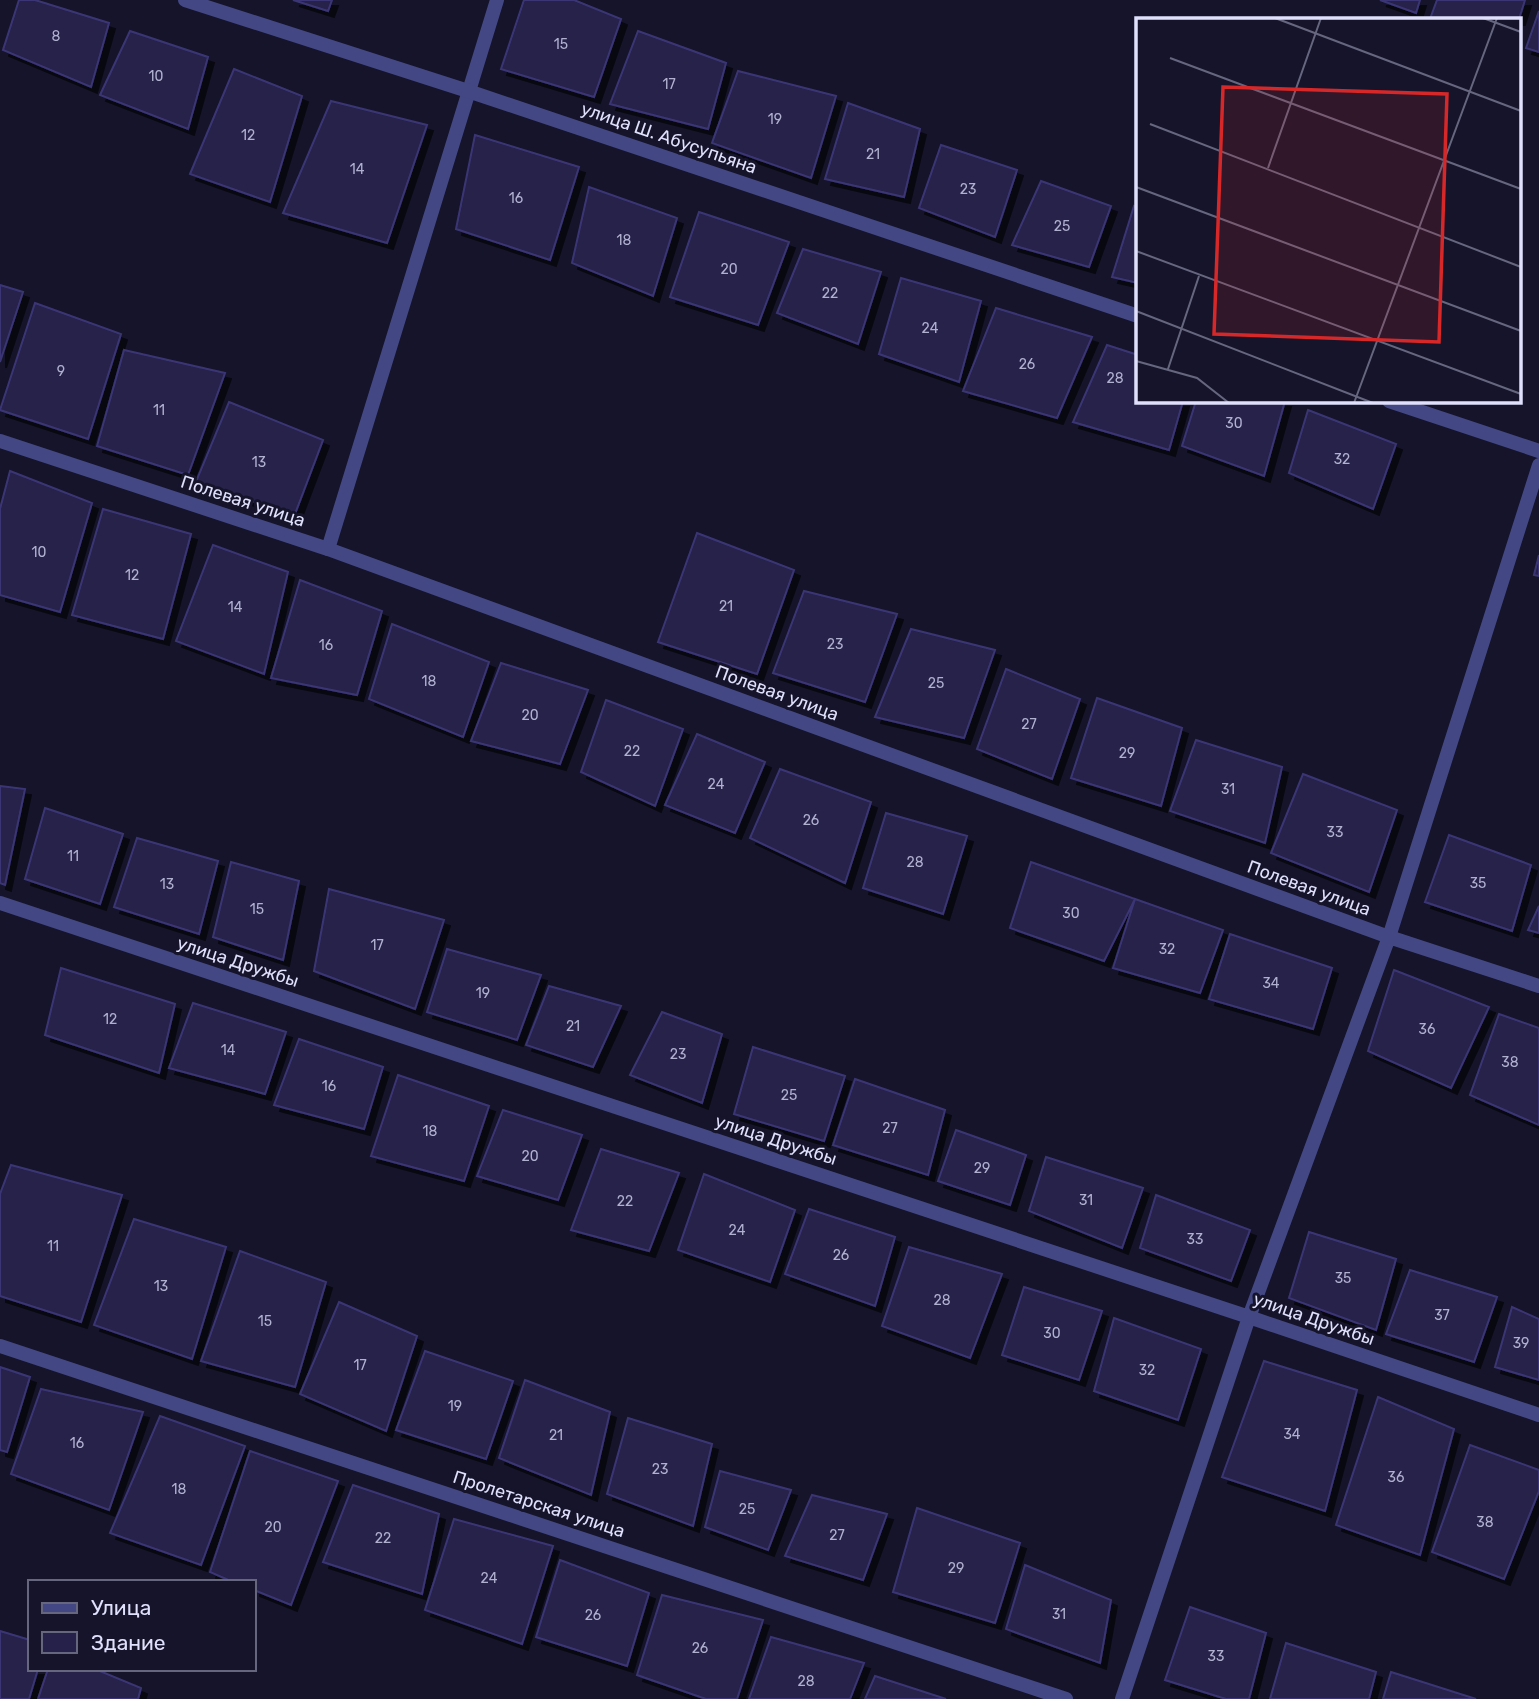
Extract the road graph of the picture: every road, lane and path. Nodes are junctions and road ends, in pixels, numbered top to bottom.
1 (186, 0) edge
2 (497, 0) edge
3 (468, 91) junction
4 (1136, 316) edge
5 (1392, 402) edge
6 (0, 441) edge
7 (1539, 451) edge
8 (1539, 465) edge
9 (328, 549) junction
10 (0, 903) edge
11 (1389, 937) junction
12 (1539, 986) edge
13 (1249, 1317) junction
14 (0, 1346) edge
15 (1539, 1415) edge
16 (1066, 1699) edge
17 (1122, 1699) edge

1 - 3 street, улица Ш. Абусупьяна
2 - 3 street
3 - 4 street, улица Ш. Абусупьяна
3 - 9 street
5 - 7 street
6 - 9 street, Полевая улица
8 - 11 street
9 - 11 street, Полевая улица
10 - 13 street, улица Дружбы
11 - 12 street, Полевая улица
11 - 13 street
13 - 15 street, улица Дружбы
13 - 17 street
14 - 16 street, Пролетарская улица

